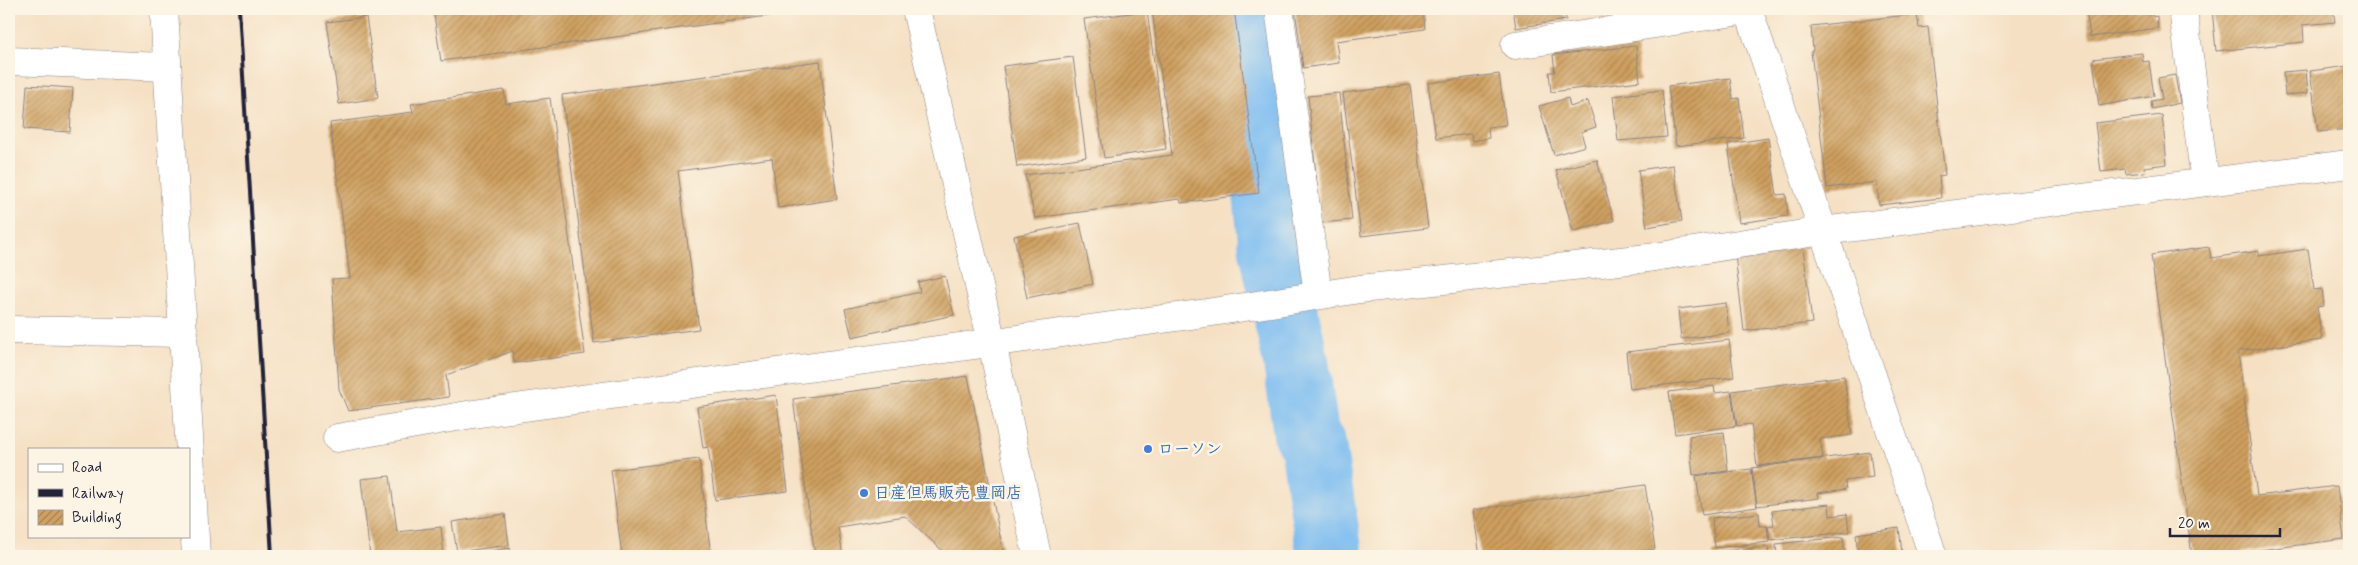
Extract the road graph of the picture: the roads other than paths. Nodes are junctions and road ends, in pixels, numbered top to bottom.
1 (164, 9) edge
2 (916, 9) edge
3 (1279, 9) edge
4 (1748, 9) edge
5 (2183, 9) edge
6 (1515, 45) dead end
7 (9, 61) edge
8 (166, 67) junction
9 (2349, 164) edge
10 (2205, 182) junction
11 (1823, 231) junction
12 (1318, 295) junction
13 (9, 330) edge
14 (184, 333) junction
15 (992, 343) junction
16 (337, 438) dead end
17 (196, 556) edge
18 (1037, 556) edge
19 (1934, 556) edge

1 - 8 street
2 - 15 street
3 - 12 street
4 - 6 street
4 - 11 street
5 - 10 street
7 - 8 street
8 - 14 street
9 - 10 street
10 - 11 street
11 - 12 street
11 - 19 street
12 - 15 street
13 - 14 street
14 - 17 street
15 - 16 street
15 - 18 street

